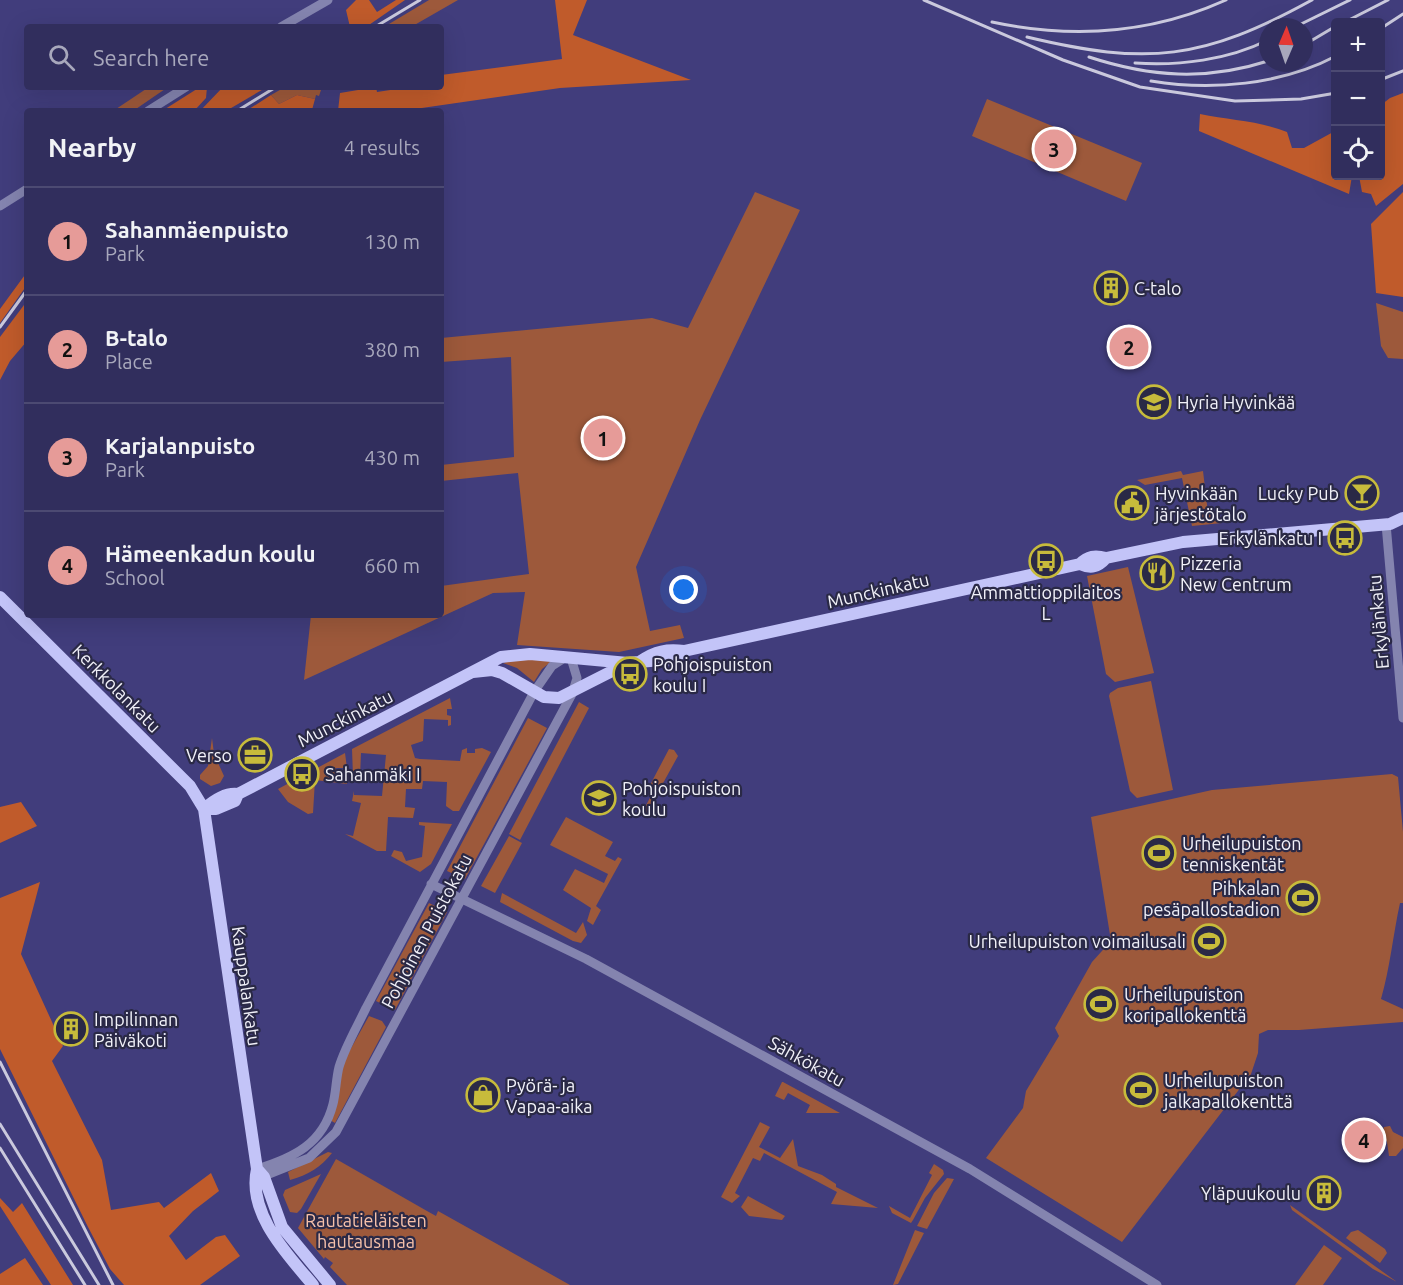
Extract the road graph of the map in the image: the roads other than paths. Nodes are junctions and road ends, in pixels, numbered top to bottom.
1 (328, 0) edge
2 (286, 24) edge
3 (181, 90) edge
4 (153, 108) edge
5 (24, 191) edge
6 (0, 206) edge
7 (1403, 518) edge
8 (1388, 524) junction
9 (1403, 527) edge
10 (0, 597) edge
11 (568, 658) junction
12 (628, 663) junction
13 (469, 673) junction
14 (534, 692) junction
15 (572, 694) junction
16 (1403, 718) edge
17 (204, 809) junction
18 (431, 884) junction
19 (462, 899) junction
20 (258, 1175) junction
21 (313, 1285) edge
22 (330, 1285) edge
23 (1157, 1285) edge

1 - 2 street
3 - 4 street
5 - 6 street
7 - 8 main road, Munckinkatu
8 - 9 main road, Munckinkatu
8 - 12 main road, Munckinkatu
8 - 16 street, Erkylänkatu
10 - 17 main road, Kerkkolankatu
11 - 12 main road, Munckinkatu
11 - 13 main road, Munckinkatu
11 - 14 street, Pohjoinen Puistokatu
11 - 15 street, Pohjoinen Puistokatu
12 - 15 main road, Munckinkatu
13 - 14 main road, Munckinkatu
13 - 17 main road, Munckinkatu
14 - 15 main road, Munckinkatu
14 - 18 street, Pohjoinen Puistokatu
15 - 19 street, Pohjoinen Puistokatu
17 - 20 main road, Kauppalankatu
18 - 19 street, Sähkökatu
18 - 20 street, Pohjoinen Puistokatu
19 - 20 street, Pohjoinen Puistokatu
19 - 23 street, Sähkökatu
20 - 21 main road, Kauppalankatu
20 - 22 main road, Kauppalankatu

